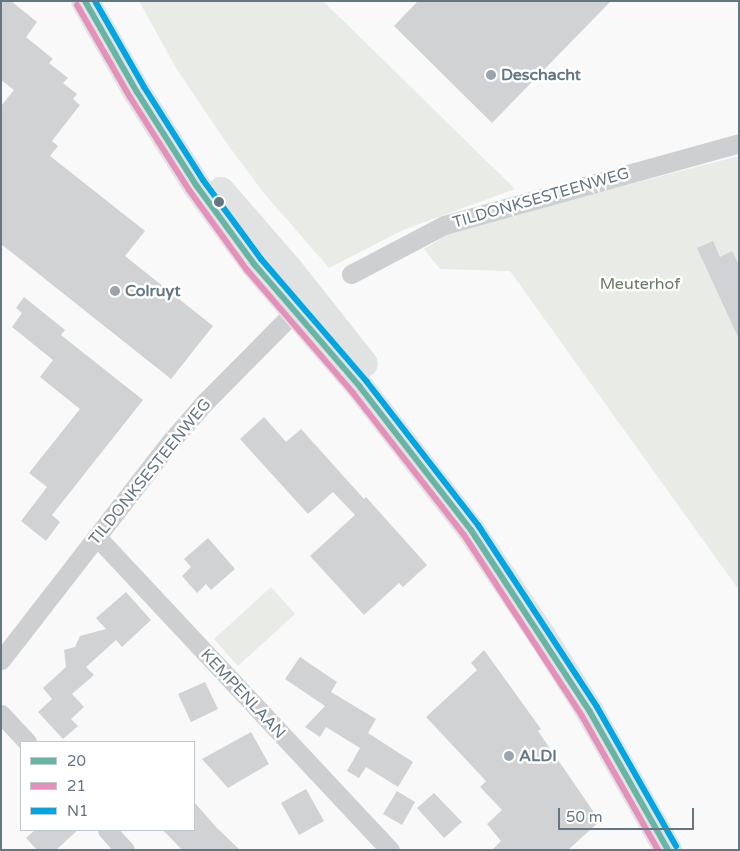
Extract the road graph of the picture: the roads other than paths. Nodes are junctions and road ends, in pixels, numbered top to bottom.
1 (85, 1) edge
2 (100, 1) edge
3 (739, 143) edge
4 (351, 274) dead end
5 (302, 302) junction
6 (97, 537) junction
7 (1, 660) edge
8 (1, 714) edge
9 (26, 741) edge
10 (108, 831) edge
11 (125, 850) edge
12 (390, 850) edge
13 (668, 850) edge
14 (682, 850) edge

1 - 5 main road
2 - 5 main road
3 - 4 street, TILDONKSESTEENWEG
5 - 6 street, TILDONKSESTEENWEG
5 - 13 main road
5 - 14 main road
6 - 7 street, TILDONKSESTEENWEG
6 - 12 street, KEMPENLAAN
8 - 9 street
10 - 11 street

